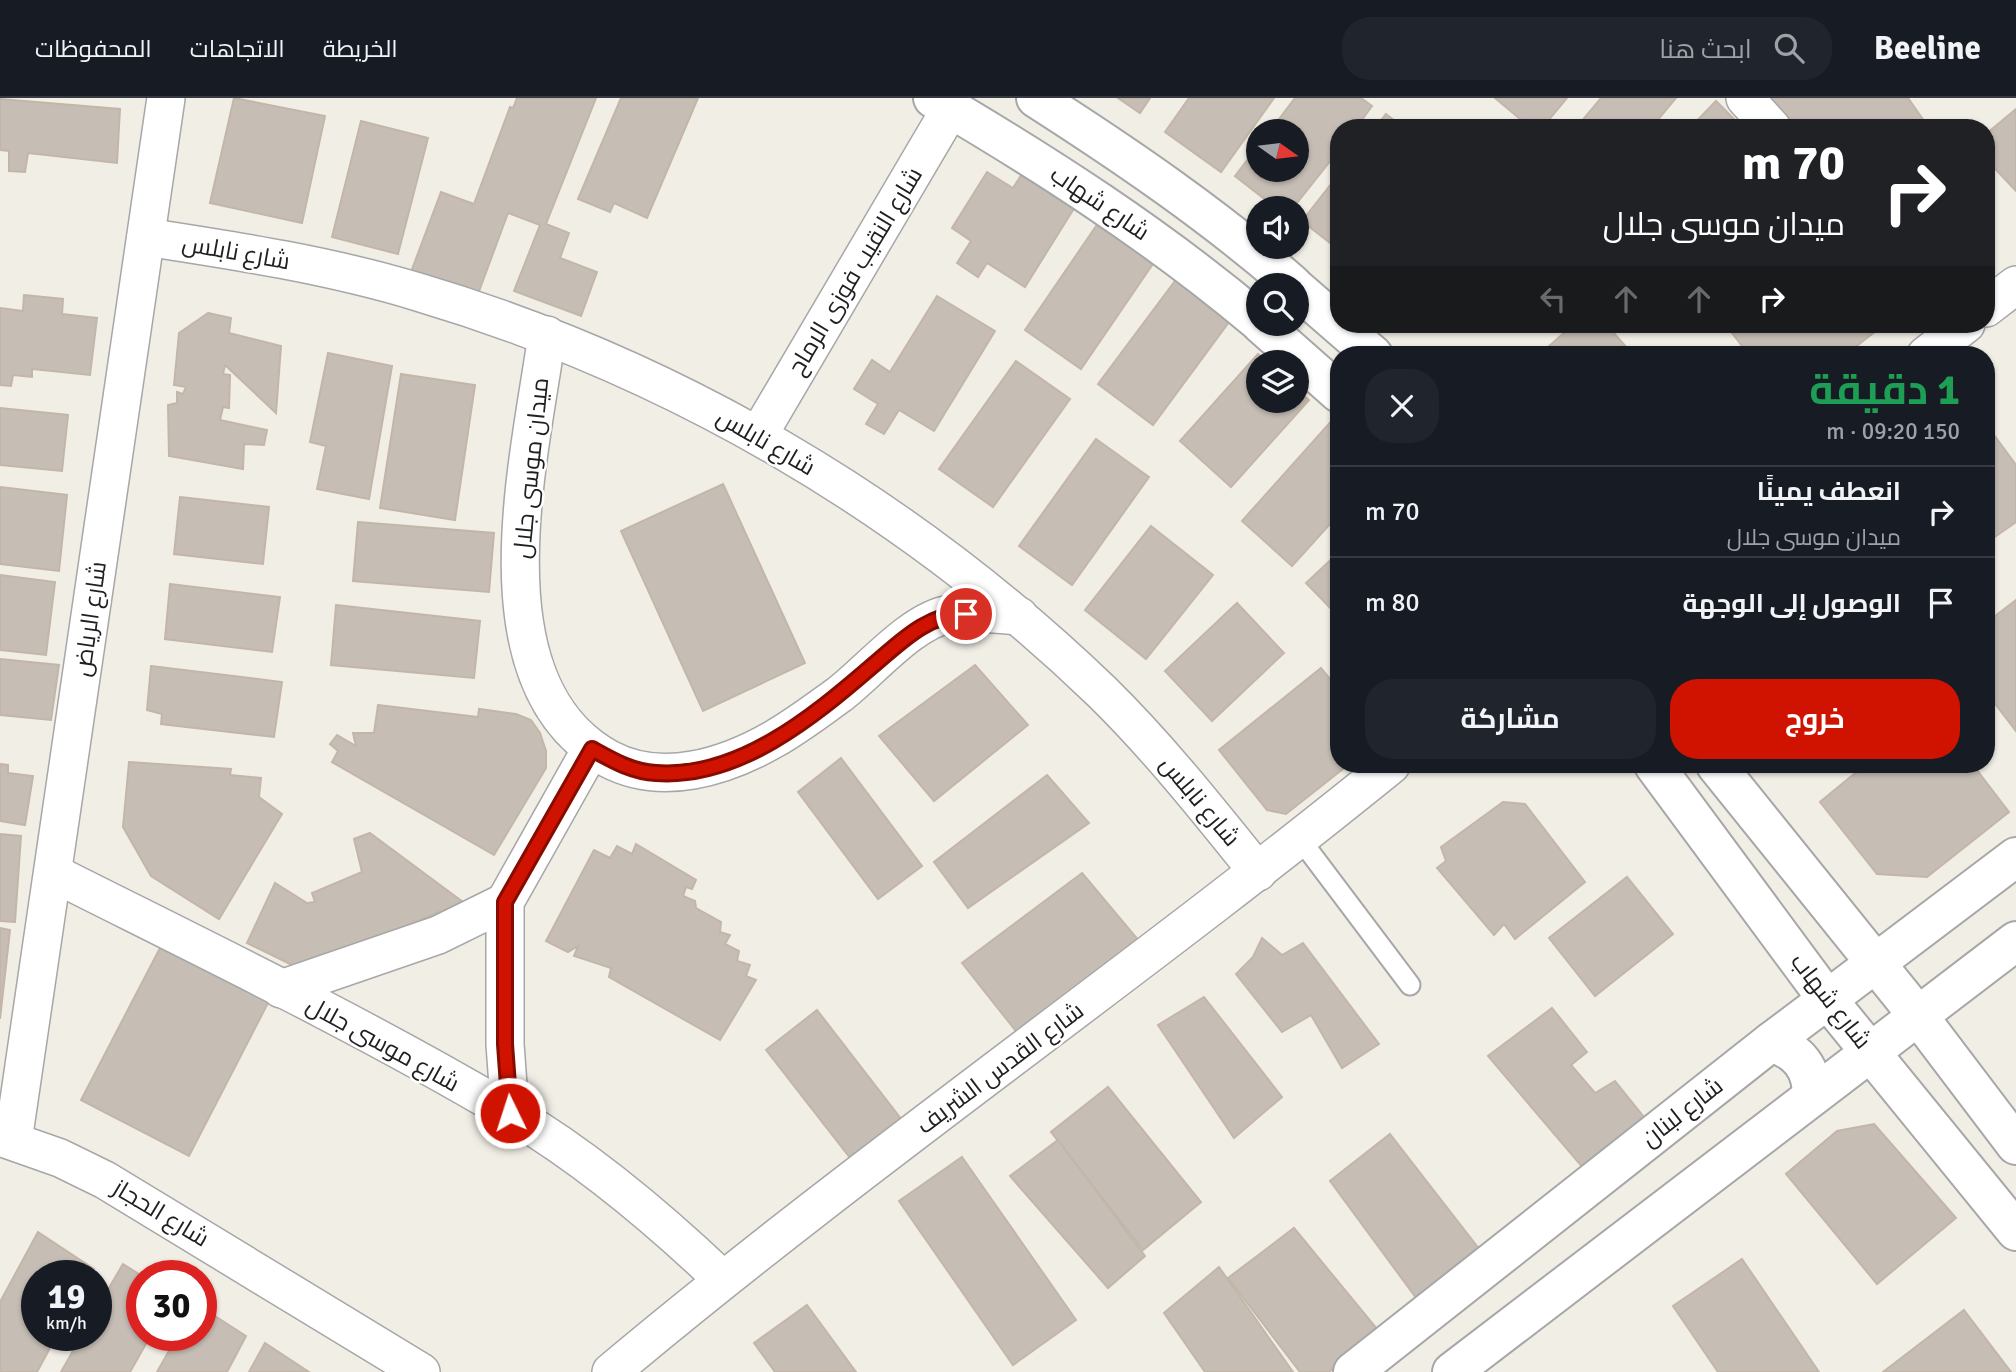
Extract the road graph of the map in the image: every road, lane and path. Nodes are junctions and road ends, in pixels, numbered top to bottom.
1 (166, 98) edge
2 (1036, 98) edge
3 (1745, 98) edge
4 (942, 103) edge
5 (1764, 119) edge
6 (146, 237) junction
7 (1279, 273) edge
8 (2016, 285) edge
9 (1309, 299) edge
10 (1995, 301) edge
11 (1246, 311) edge
12 (1330, 318) edge
13 (1348, 333) edge
14 (1950, 333) edge
15 (547, 335) junction
16 (1275, 336) edge
17 (1363, 346) edge
18 (1936, 346) edge
19 (1330, 385) edge
20 (759, 435) junction
21 (1019, 617) junction
22 (592, 749) junction
23 (1381, 773) edge
24 (1660, 773) edge
25 (1722, 773) edge
26 (1300, 839) junction
27 (2016, 857) edge
28 (1258, 872) junction
29 (53, 873) junction
30 (505, 902) junction
31 (2016, 942) edge
32 (1875, 964) junction
33 (1410, 985) dead end
34 (281, 989) junction
35 (1827, 999) junction
36 (1919, 1017) junction
37 (1770, 1042) junction
38 (1871, 1053) junction
39 (1812, 1096) junction
40 (510, 1113) junction
41 (7, 1139) edge
42 (2016, 1145) edge
43 (2016, 1231) edge
44 (723, 1279) junction
45 (421, 1372) edge
46 (611, 1372) edge
47 (1353, 1372) edge
48 (1452, 1372) edge

1 - 6 street, شارع الرياض
2 - 7 street, شارع شهاب
3 - 5 street
4 - 11 street, شارع شهاب
4 - 20 street, شارع النقيب فوزى الرماح
6 - 15 street, شارع نابلس
6 - 29 street, شارع الرياض
8 - 10 street
9 - 12 street, شارع شهاب
13 - 17 street, شارع شهاب
14 - 18 street
15 - 20 street, شارع نابلس
15 - 22 street, ميدان موسى جلال
16 - 19 street, شارع شهاب
20 - 21 street, شارع نابلس
21 - 22 street, ميدان موسى جلال
21 - 28 street, شارع نابلس
22 - 30 street
23 - 26 street, شارع القدس الشريف
24 - 35 street, شارع شهاب
25 - 32 street
26 - 28 street, شارع القدس الشريف
26 - 33 lane
27 - 32 street, شارع لبنان
28 - 44 street, شارع القدس الشريف
29 - 34 street, شارع موسى جلال
29 - 41 street, شارع الرياض
30 - 34 street
30 - 40 street
31 - 36 street
32 - 35 street, شارع لبنان
32 - 36 street
34 - 40 street, شارع موسى جلال
35 - 37 street, شارع لبنان
35 - 38 street, شارع شهاب
36 - 38 street
36 - 42 street
37 - 39 street
37 - 47 street, شارع لبنان
38 - 39 street
38 - 43 street, شارع شهاب
39 - 48 street
40 - 44 street, شارع موسى جلال
41 - 45 street, شارع الحجاز
44 - 46 street, شارع القدس الشريف

